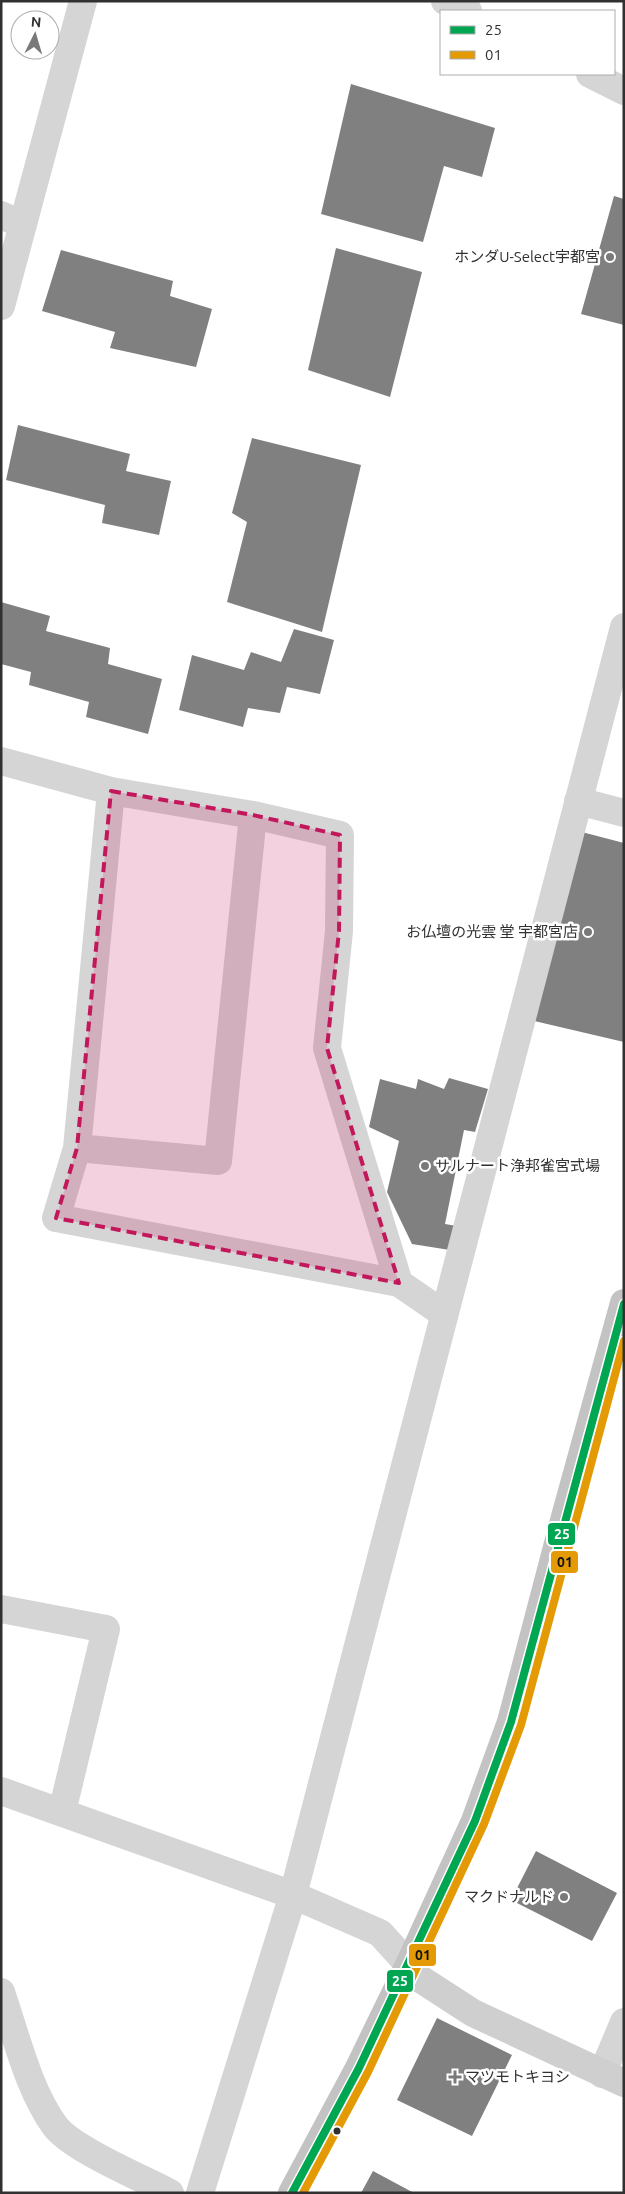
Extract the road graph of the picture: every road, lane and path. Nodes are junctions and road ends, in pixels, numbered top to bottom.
1 (83, 1) edge
2 (444, 1) edge
3 (466, 10) edge
4 (592, 75) edge
5 (624, 91) edge
6 (12, 220) edge
7 (1, 306) edge
8 (624, 627) edge
9 (1, 761) edge
10 (111, 791) junction
11 (578, 801) junction
12 (624, 813) edge
13 (253, 815) junction
14 (77, 1148) junction
15 (399, 1283) junction
16 (624, 1303) edge
17 (444, 1314) junction
18 (1, 1609) edge
19 (1, 1791) edge
20 (62, 1812) junction
21 (293, 1895) junction
22 (409, 1965) junction
23 (1, 1992) edge
24 (624, 2022) edge
25 (613, 2078) edge
26 (170, 2193) edge
27 (200, 2193) edge
28 (292, 2193) edge

1 - 6 street
2 - 3 street
4 - 5 street
6 - 7 street
8 - 11 street
9 - 10 street
10 - 13 street
10 - 14 street
11 - 12 street
11 - 17 street
13 - 14 street
13 - 15 street
14 - 15 street
15 - 17 street
16 - 22 highway
17 - 21 street
18 - 20 street
19 - 20 street
20 - 21 street
21 - 22 street
21 - 27 street
22 - 25 street
22 - 28 highway
23 - 26 street
24 - 25 street

